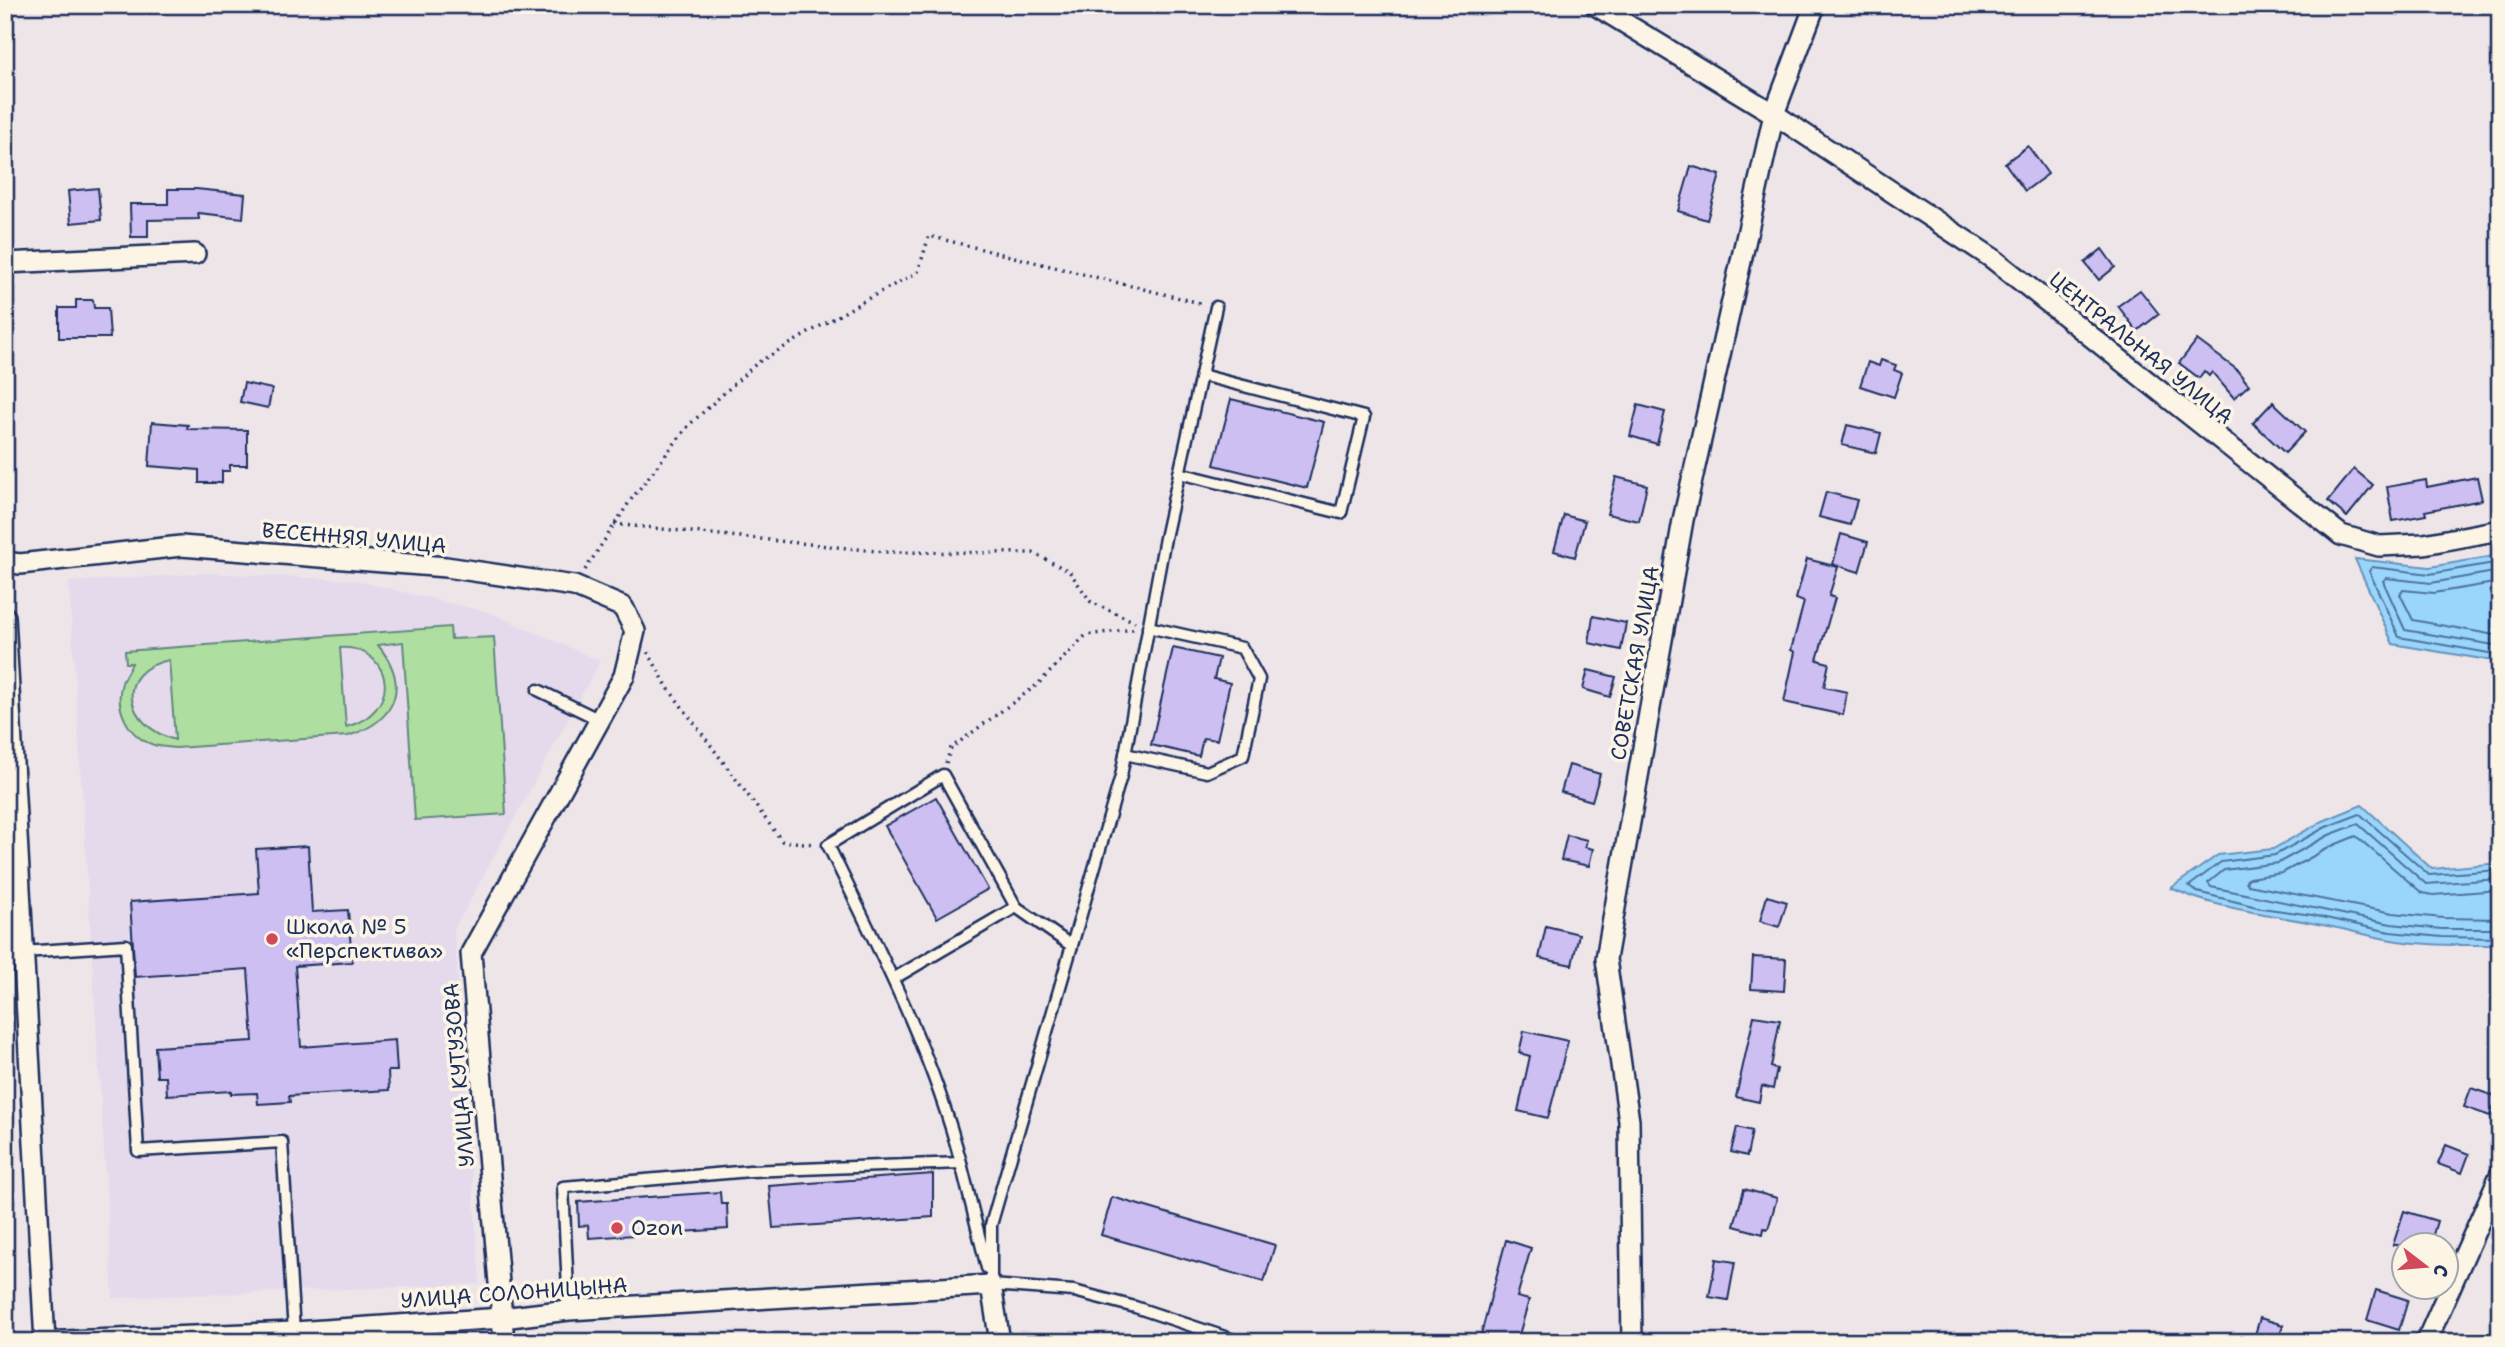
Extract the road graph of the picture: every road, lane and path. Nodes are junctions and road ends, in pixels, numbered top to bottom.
1 (1595, 5) edge
2 (1815, 5) edge
3 (1774, 114) junction
4 (195, 254) dead end
5 (5, 263) edge
6 (1216, 307) joint
7 (1201, 375) junction
8 (1179, 473) junction
9 (614, 524) junction
10 (2500, 530) edge
11 (5, 562) edge
12 (574, 586) junction
13 (5, 617) edge
14 (1148, 627) junction
15 (635, 631) junction
16 (538, 690) dead end
17 (600, 720) junction
18 (1125, 754) junction
19 (943, 775) junction
20 (828, 845) junction
21 (1016, 907) junction
22 (1072, 946) junction
23 (14, 953) edge
24 (894, 979) junction
25 (961, 1163) junction
26 (2500, 1175) edge
27 (991, 1285) junction
28 (569, 1310) junction
29 (502, 1318) junction
30 (294, 1337) edge
31 (40, 1342) edge
32 (45, 1342) edge
33 (504, 1342) edge
34 (1000, 1342) edge
35 (1240, 1342) edge
36 (1632, 1342) edge
37 (2427, 1342) edge

1 - 3 street, ЦЕНТРАЛЬНАЯ УЛИЦА
2 - 3 street, СОВЕТСКАЯ УЛИЦА
3 - 10 street, ЦЕНТРАЛЬНАЯ УЛИЦА
3 - 36 street, СОВЕТСКАЯ УЛИЦА
4 - 5 street
6 - 7 lane
6 - 9 path
7 - 8 lane
7 - 8 lane
8 - 14 lane
9 - 12 path
9 - 14 path
11 - 12 street, ВЕСЕННЯЯ УЛИЦА
12 - 15 street, ВЕСЕННЯЯ УЛИЦА
13 - 23 street
14 - 18 lane
14 - 18 lane
14 - 19 path
15 - 17 street, УЛИЦА КУТУЗОВА
15 - 20 path
16 - 17 lane
17 - 29 street, УЛИЦА КУТУЗОВА
18 - 22 lane
19 - 20 lane
19 - 21 lane
20 - 24 lane
21 - 22 lane
21 - 24 lane
22 - 27 lane
23 - 30 lane
23 - 32 street
24 - 25 lane
25 - 27 lane
25 - 28 lane
26 - 37 street
27 - 28 street, УЛИЦА СОЛОНИЦЫНА
27 - 34 street
27 - 35 lane
28 - 29 street, УЛИЦА СОЛОНИЦЫНА
29 - 30 street, УЛИЦА СОЛОНИЦЫНА
29 - 33 street, УЛИЦА КУТУЗОВА
30 - 32 street, УЛИЦА СОЛОНИЦЫНА
31 - 32 street, УЛИЦА СОЛОНИЦЫНА

